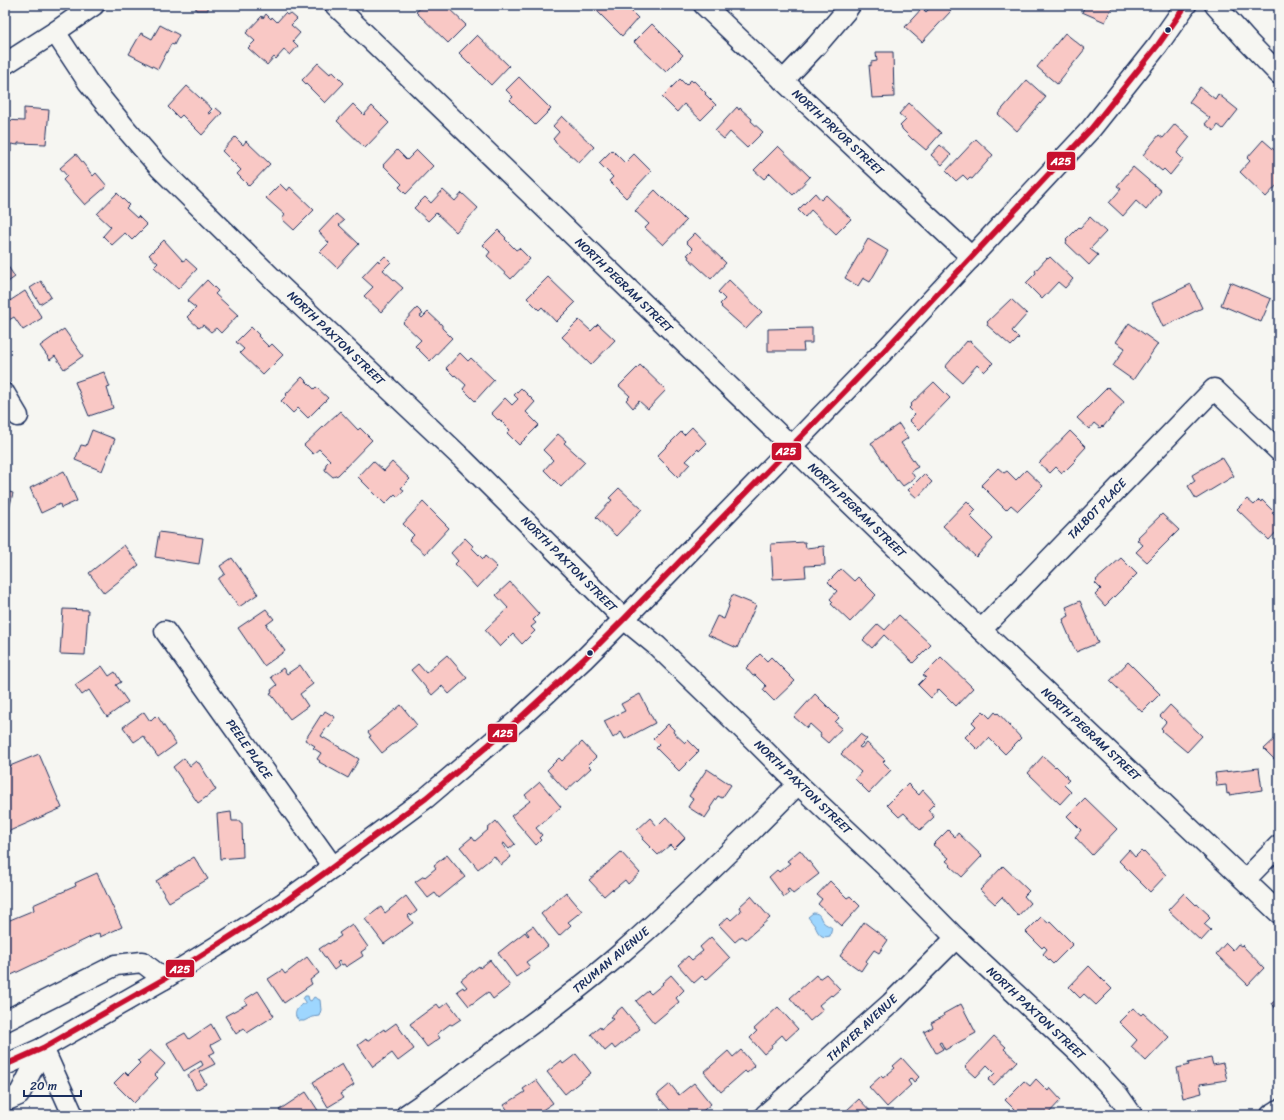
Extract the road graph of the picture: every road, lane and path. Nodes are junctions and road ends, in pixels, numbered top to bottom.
1 (94, 5) edge
2 (335, 5) edge
3 (704, 5) edge
4 (850, 5) edge
5 (1186, 5) edge
6 (1215, 5) edge
7 (55, 32) junction
8 (5, 64) edge
9 (1279, 74) edge
10 (783, 81) junction
11 (970, 259) junction
12 (5, 394) edge
13 (18, 416) dead end
14 (792, 447) junction
15 (1279, 451) edge
16 (624, 619) junction
17 (980, 630) junction
18 (165, 631) dead end
19 (798, 784) junction
20 (1279, 845) edge
21 (333, 867) junction
22 (1245, 880) junction
23 (1279, 913) edge
24 (956, 938) junction
25 (164, 979) junction
26 (5, 1021) edge
27 (43, 1048) junction
28 (5, 1065) edge
29 (5, 1101) edge
30 (1279, 1110) edge
31 (73, 1115) edge
32 (406, 1115) edge
33 (765, 1115) edge
34 (1132, 1115) edge
35 (1271, 1115) edge

1 - 7 street
2 - 14 street, NORTH PEGRAM STREET
3 - 10 street, NORTH PRYOR STREET
4 - 10 street
5 - 11 street
6 - 9 street
7 - 8 street
7 - 16 street, NORTH PAXTON STREET
10 - 11 street, NORTH PRYOR STREET
11 - 14 street
12 - 13 street
14 - 16 street
14 - 17 street, NORTH PEGRAM STREET
15 - 17 street, TALBOT PLACE
16 - 19 street, NORTH PAXTON STREET
16 - 21 street
17 - 22 street, NORTH PEGRAM STREET
18 - 21 street, PEELE PLACE
19 - 24 street, NORTH PAXTON STREET
19 - 32 street, TRUMAN AVENUE
20 - 22 street
21 - 25 street
22 - 23 street, NORTH PEGRAM STREET
24 - 33 street, THAYER AVENUE
24 - 34 street, NORTH PAXTON STREET
25 - 26 street
25 - 27 street
27 - 28 street
27 - 29 street
27 - 31 street
30 - 35 street

